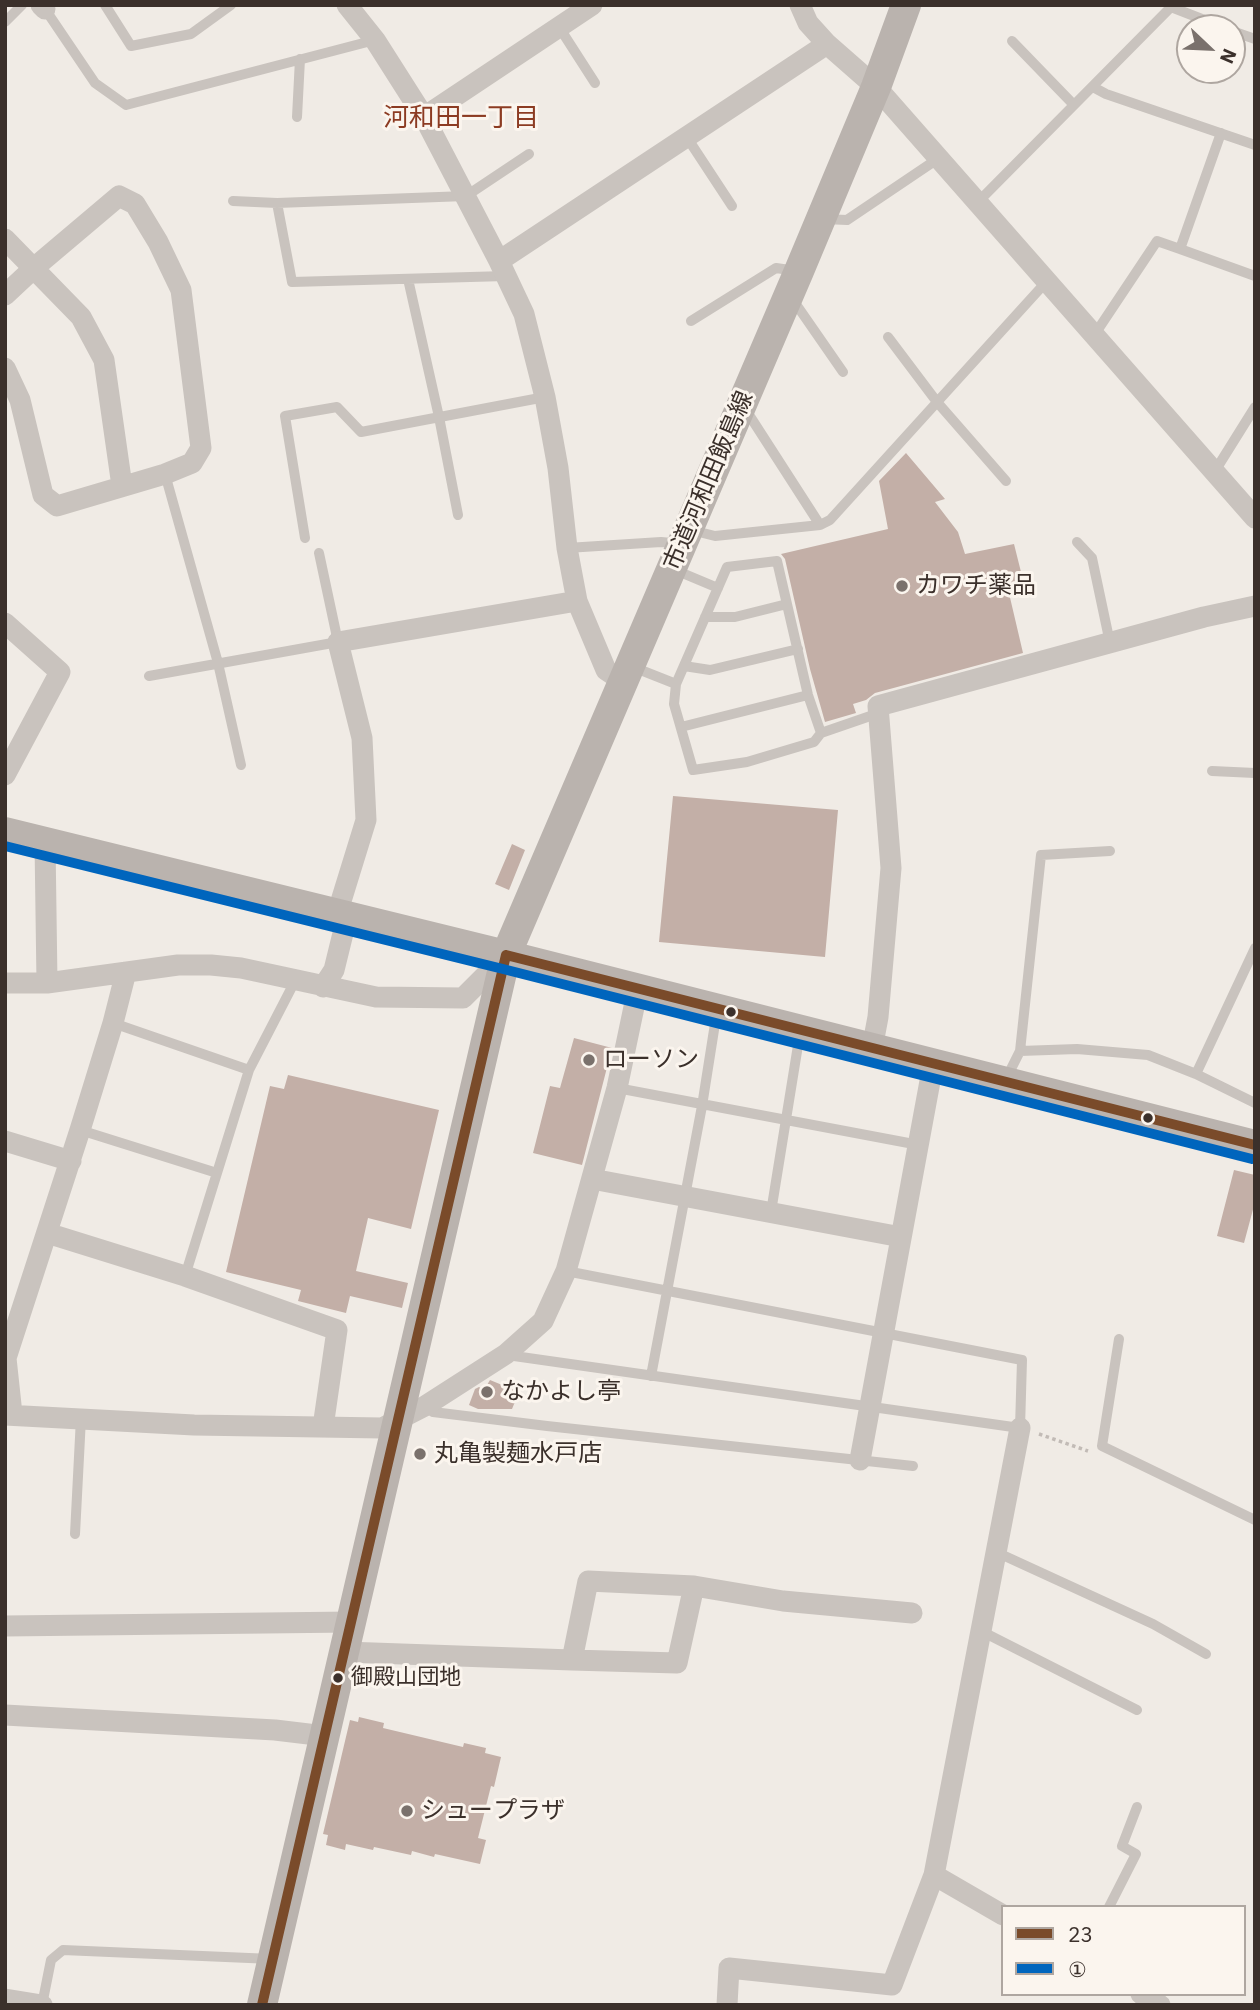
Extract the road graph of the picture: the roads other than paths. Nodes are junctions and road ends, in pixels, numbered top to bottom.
1 (22, 5) edge
2 (105, 5) edge
3 (231, 5) edge
4 (347, 5) edge
5 (592, 5) edge
6 (800, 5) edge
7 (906, 5) edge
8 (45, 6) edge
9 (1172, 6) edge
10 (1191, 14) edge
11 (5, 22) edge
12 (559, 27) junction
13 (375, 40) junction
14 (1012, 41) dead end
15 (827, 44) junction
16 (300, 59) junction
17 (595, 83) dead end
18 (876, 87) junction
19 (1093, 87) junction
20 (1073, 104) junction
21 (297, 117) dead end
22 (424, 117) junction
23 (1221, 133) junction
24 (686, 136) junction
25 (1255, 145) edge
26 (528, 155) dead end
27 (939, 159) junction
28 (466, 196) junction
29 (233, 201) dead end
30 (978, 202) junction
31 (277, 203) junction
32 (732, 206) dead end
33 (821, 219) junction
34 (5, 239) edge
35 (1180, 249) junction
36 (35, 267) junction
37 (503, 269) junction
38 (1255, 276) edge
39 (408, 279) junction
40 (1046, 281) junction
41 (794, 283) junction
42 (5, 295) edge
43 (691, 321) dead end
44 (1095, 334) junction
45 (888, 337) dead end
46 (5, 368) edge
47 (844, 372) dead end
48 (545, 397) junction
49 (937, 402) junction
50 (742, 403) junction
51 (1255, 407) edge
52 (439, 417) junction
53 (1215, 471) junction
54 (165, 474) junction
55 (1006, 481) dead end
56 (122, 486) junction
57 (458, 515) dead end
58 (1255, 518) edge
59 (820, 526) junction
60 (305, 538) dead end
61 (684, 540) junction
62 (1077, 542) dead end
63 (567, 548) junction
64 (319, 553) dead end
65 (672, 569) junction
66 (718, 588) junction
67 (577, 601) junction
68 (787, 604) junction
69 (1255, 606) edge
70 (705, 617) junction
71 (5, 622) edge
72 (338, 642) junction
73 (1110, 643) junction
74 (798, 649) junction
75 (218, 663) junction
76 (684, 666) junction
77 (628, 674) junction
78 (149, 676) dead end
79 (676, 684) junction
80 (808, 695) junction
81 (879, 713) junction
82 (681, 727) junction
83 (821, 733) junction
84 (8, 762) edge
85 (241, 765) dead end
86 (1212, 771) dead end
87 (1255, 772) edge
88 (5, 832) edge
89 (45, 842) junction
90 (1110, 850) dead end
91 (342, 915) junction
92 (1255, 948) edge
93 (506, 955) junction
94 (126, 972) junction
95 (295, 981) junction
96 (5, 982) edge
97 (47, 983) junction
98 (323, 987) junction
99 (638, 988) junction
100 (717, 1009) junction
101 (113, 1023) junction
102 (800, 1030) junction
103 (872, 1048) junction
104 (1020, 1051) junction
105 (933, 1065) junction
106 (249, 1070) junction
107 (1196, 1074) junction
108 (1004, 1083) junction
109 (617, 1088) junction
110 (1255, 1104) edge
111 (702, 1106) junction
112 (785, 1121) junction
113 (80, 1130) junction
114 (5, 1142) edge
115 (919, 1145) junction
116 (1255, 1145) edge
117 (71, 1161) junction
118 (217, 1172) junction
119 (592, 1179) junction
120 (685, 1197) junction
121 (771, 1212) junction
122 (47, 1233) junction
123 (901, 1237) junction
124 (566, 1271) junction
125 (185, 1276) junction
126 (667, 1290) junction
127 (883, 1333) junction
128 (1119, 1339) dead end
129 (506, 1354) junction
130 (651, 1376) junction
131 (425, 1406) junction
132 (868, 1408) junction
133 (9, 1415) edge
134 (81, 1418) junction
135 (398, 1422) junction
136 (323, 1427) junction
137 (1020, 1428) junction
138 (860, 1460) junction
139 (913, 1466) dead end
140 (1255, 1520) edge
141 (75, 1534) dead end
142 (996, 1552) junction
143 (694, 1587) junction
144 (912, 1613) dead end
145 (352, 1622) junction
146 (5, 1626) edge
147 (981, 1631) junction
148 (345, 1652) junction
149 (1206, 1654) dead end
150 (572, 1660) junction
151 (1137, 1710) dead end
152 (5, 1715) edge
153 (325, 1736) junction
154 (1137, 1807) dead end
155 (934, 1875) junction
156 (1111, 1905) edge
157 (1001, 1914) edge
158 (273, 1959) junction
159 (1144, 1996) edge
160 (5, 1999) edge
161 (42, 2005) edge
162 (262, 2005) edge
163 (727, 2005) edge
164 (1160, 2005) edge

1 - 11 lane
2 - 3 lane
4 - 13 street
5 - 12 street
6 - 15 street
7 - 18 street, 市道河和田飯島線
8 - 16 lane
9 - 10 lane
9 - 19 lane
12 - 17 lane
12 - 22 street
13 - 16 lane
13 - 22 street
14 - 20 lane
15 - 18 street
15 - 24 street
16 - 21 lane
18 - 27 street
18 - 33 street, 市道河和田飯島線
19 - 20 lane
19 - 23 lane
20 - 30 lane
22 - 28 street
23 - 25 lane
23 - 35 lane
24 - 32 lane
24 - 37 street
26 - 28 lane
27 - 30 street
27 - 33 lane
28 - 31 lane
28 - 37 street
29 - 31 lane
30 - 40 street
31 - 39 lane
33 - 41 street, 市道河和田飯島線
34 - 36 street
35 - 38 lane
35 - 44 lane
36 - 42 street
36 - 54 street
36 - 56 street
37 - 39 lane
37 - 48 street
39 - 52 lane
40 - 44 street
40 - 49 lane
41 - 43 lane
41 - 47 lane
41 - 50 street, 市道河和田飯島線
44 - 53 street
45 - 49 lane
46 - 56 street
48 - 52 lane
48 - 63 street
49 - 55 lane
49 - 59 lane
50 - 59 lane
50 - 61 street, 市道河和田飯島線
51 - 53 lane
52 - 57 lane
52 - 60 lane
53 - 58 street
54 - 56 street
54 - 75 lane
59 - 61 lane
61 - 63 lane
61 - 65 street, 市道河和田飯島線
62 - 73 lane
63 - 67 street
64 - 72 lane
65 - 66 lane
65 - 77 street, 市道河和田飯島線
66 - 68 lane
66 - 70 lane
67 - 72 street
67 - 77 street
68 - 70 lane
68 - 74 lane
69 - 73 street
70 - 76 lane
71 - 84 street
72 - 75 lane
72 - 91 street
73 - 81 street
74 - 76 lane
74 - 80 lane
75 - 78 lane
75 - 85 lane
76 - 79 lane
77 - 79 lane
77 - 93 street, 市道河和田飯島線
79 - 82 lane
80 - 82 lane
80 - 83 lane
81 - 83 lane
81 - 103 street
82 - 83 lane
86 - 87 lane
88 - 89 street
89 - 91 street
89 - 97 street
90 - 104 lane
91 - 93 street
91 - 98 street
92 - 107 lane
93 - 98 street
93 - 99 street
93 - 135 street, 市道河和田飯島線
94 - 95 street
94 - 97 street
94 - 101 street
95 - 98 street
95 - 106 lane
96 - 97 street
99 - 100 street
99 - 109 street
100 - 102 street
100 - 111 lane
101 - 106 lane
101 - 113 street
102 - 103 street
102 - 112 lane
103 - 105 street
104 - 107 lane
104 - 108 lane
105 - 108 street
105 - 115 street
106 - 118 lane
107 - 110 lane
108 - 116 street
109 - 111 lane
109 - 119 street
111 - 112 lane
111 - 120 lane
112 - 115 lane
112 - 121 lane
113 - 117 street
113 - 118 lane
114 - 117 street
115 - 123 street
117 - 122 street
118 - 125 lane
119 - 120 street
119 - 124 street
120 - 121 street
120 - 126 lane
121 - 123 street
122 - 125 street
122 - 133 street
123 - 127 street
124 - 126 lane
124 - 129 street
125 - 136 street
126 - 127 lane
126 - 130 lane
127 - 132 street
127 - 137 lane
128 - 140 lane
129 - 130 lane
129 - 131 street
130 - 132 lane
131 - 135 street
131 - 138 lane
132 - 137 lane
132 - 138 street
133 - 134 street
134 - 136 street
134 - 141 lane
135 - 136 street
135 - 145 street, 市道河和田飯島線
137 - 142 street
138 - 139 lane
142 - 147 street
142 - 149 lane
143 - 144 street
143 - 150 street
143 - 150 street
145 - 146 street
145 - 148 street, 市道河和田飯島線
147 - 151 lane
147 - 155 street
148 - 150 street
148 - 153 street, 市道河和田飯島線
152 - 153 street
153 - 158 street, 市道河和田飯島線
154 - 156 lane
155 - 157 street
155 - 163 street
158 - 161 lane
158 - 162 street, 市道河和田飯島線
159 - 164 street
160 - 161 street

